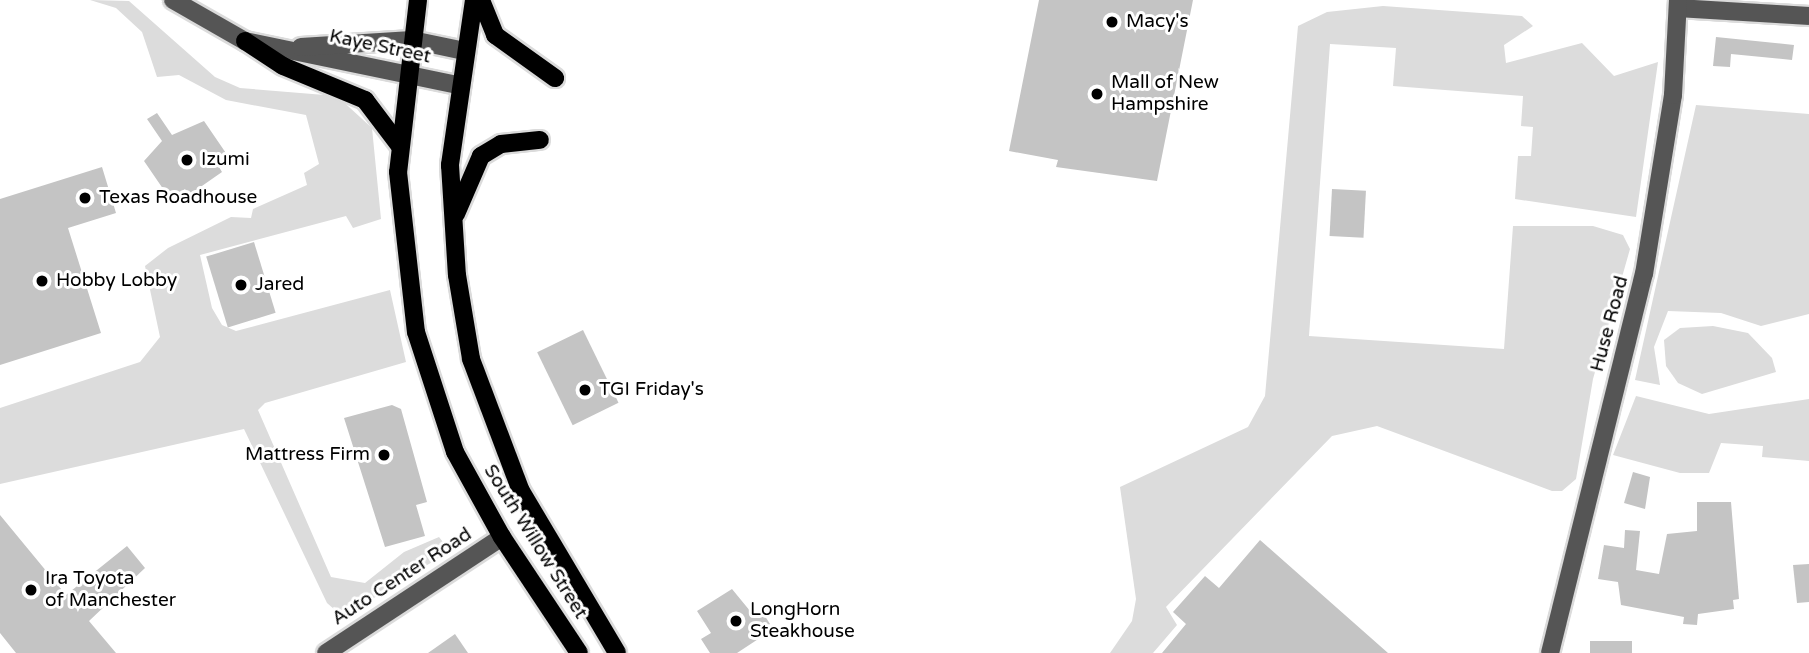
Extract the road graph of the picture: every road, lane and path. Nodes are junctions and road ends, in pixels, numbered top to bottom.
1 (173, 0) edge
2 (418, 0) edge
3 (474, 0) edge
4 (481, 0) edge
5 (1678, 4) edge
6 (1809, 16) edge
7 (412, 40) junction
8 (245, 41) junction
9 (294, 48) junction
10 (464, 51) junction
11 (408, 75) junction
12 (555, 78) dead end
13 (458, 85) junction
14 (540, 140) dead end
15 (400, 145) junction
16 (452, 227) junction
17 (502, 537) junction
18 (326, 653) edge
19 (579, 653) edge
20 (617, 653) edge
21 (1550, 653) edge

1 - 8 street, Kaye Street
2 - 7 main road, South Willow Street
3 - 10 main road, South Willow Street
4 - 12 main road
5 - 6 street
5 - 21 street, Huse Road
7 - 9 street, Kaye Street
7 - 10 street, Kaye Street
7 - 11 main road, South Willow Street
8 - 9 street, Kaye Street
8 - 15 main road
9 - 11 street, Kaye Street
10 - 13 main road, South Willow Street
11 - 13 street, Kaye Street
11 - 15 main road, South Willow Street
13 - 16 main road, South Willow Street
14 - 16 main road
15 - 17 main road, South Willow Street
16 - 20 main road, South Willow Street
17 - 18 street, Auto Center Road
17 - 19 main road, South Willow Street

